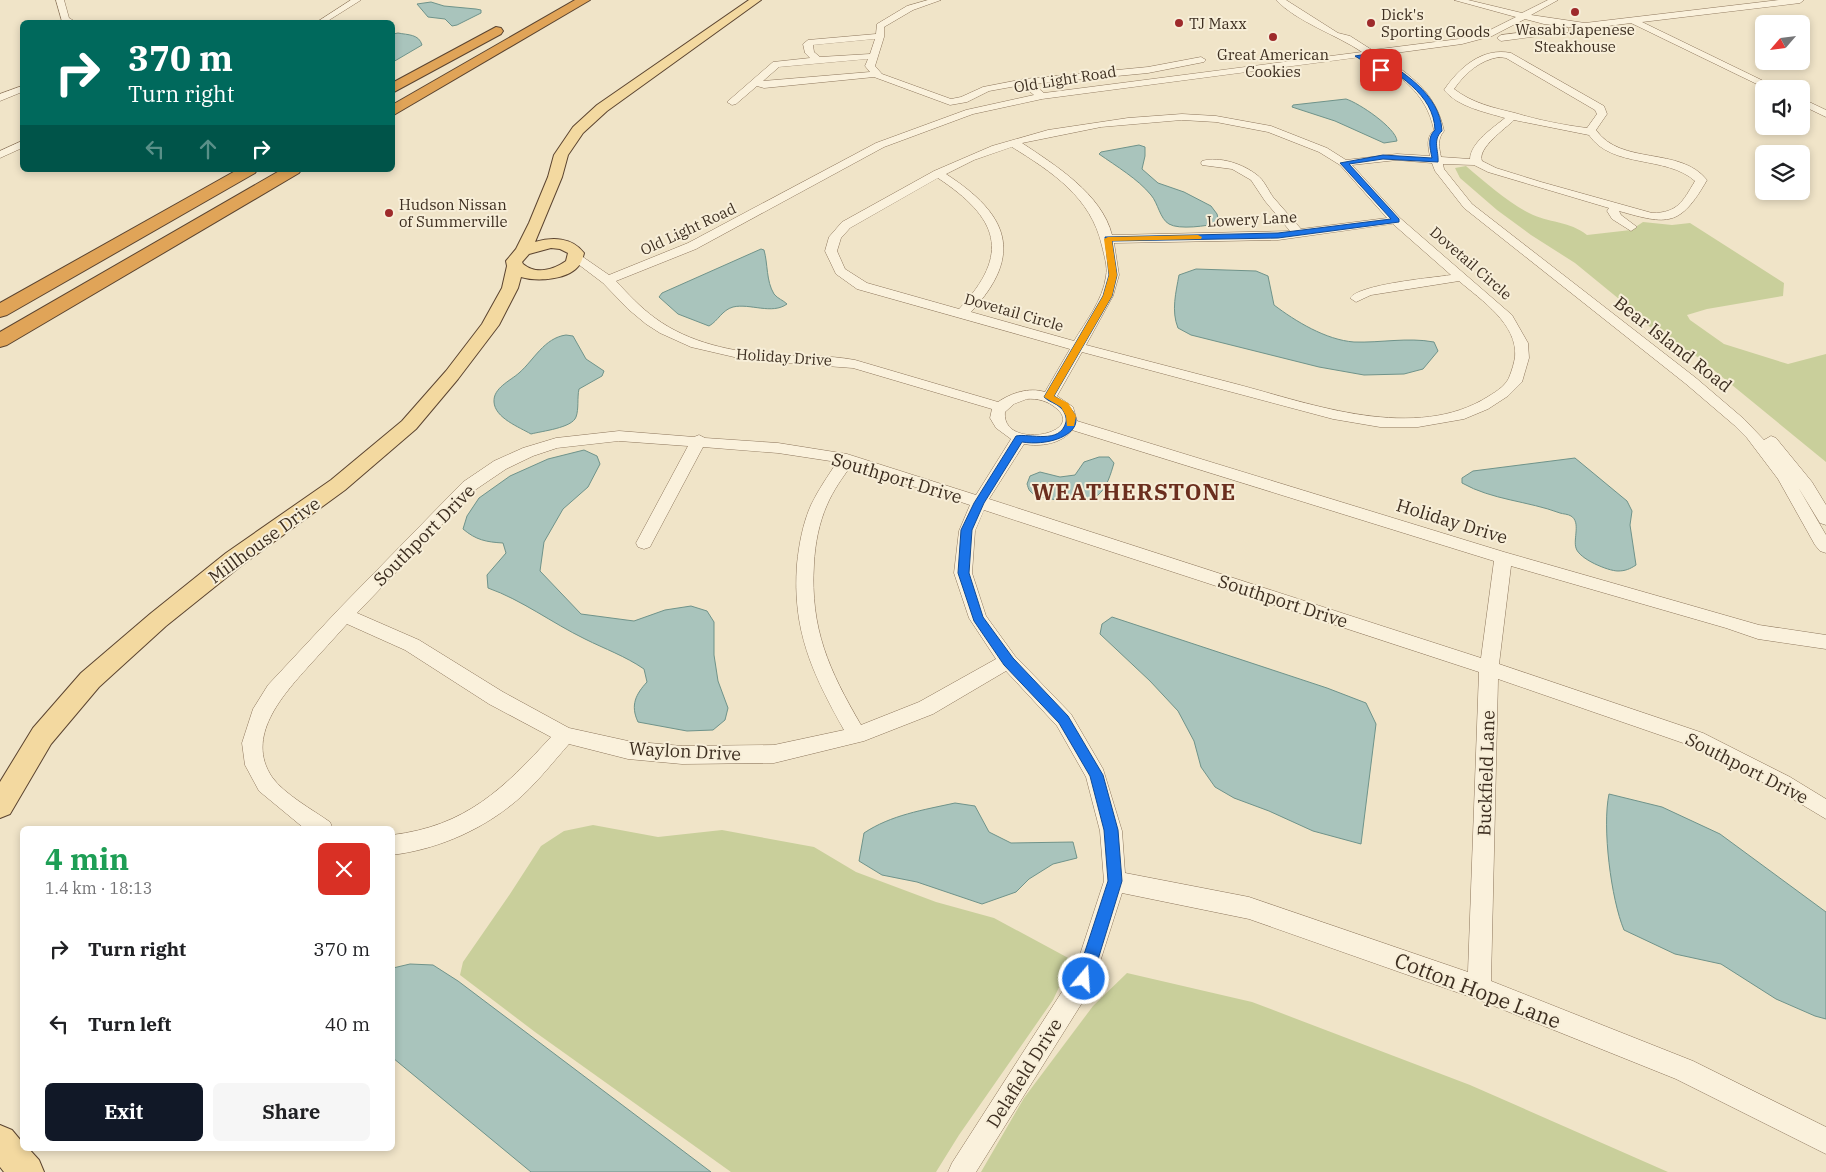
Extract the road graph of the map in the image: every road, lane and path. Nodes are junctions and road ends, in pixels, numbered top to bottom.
1 (71, 0) edge
2 (357, 0) edge
3 (367, 0) edge
4 (584, 0) edge
5 (756, 0) edge
6 (936, 0) edge
7 (1280, 0) edge
8 (1458, 0) edge
9 (1554, 0) edge
10 (1800, 0) edge
11 (60, 1) edge
12 (1525, 16) junction
13 (67, 20) edge
14 (324, 20) edge
15 (337, 20) edge
16 (1634, 21) junction
17 (512, 23) dead end
18 (1564, 24) junction
19 (1335, 35) junction
20 (880, 36) junction
21 (1500, 38) dead end
22 (1370, 54) junction
23 (874, 56) junction
24 (1358, 56) junction
25 (818, 60) junction
26 (1201, 60) dead end
27 (876, 74) junction
28 (1756, 80) edge
29 (756, 82) junction
30 (1024, 82) junction
31 (395, 87) edge
32 (20, 90) edge
33 (1427, 90) junction
34 (1042, 96) junction
35 (0, 98) edge
36 (732, 102) dead end
37 (1810, 106) edge
38 (395, 110) edge
39 (1826, 114) edge
40 (1513, 116) junction
41 (1592, 132) junction
42 (20, 138) edge
43 (1014, 143) junction
44 (20, 145) edge
45 (0, 147) edge
46 (0, 155) edge
47 (1436, 160) junction
48 (1477, 162) junction
49 (1206, 163) dead end
50 (1344, 163) junction
51 (245, 172) edge
52 (290, 172) edge
53 (938, 173) junction
54 (1464, 201) junction
55 (1615, 207) junction
56 (1396, 220) junction
57 (537, 223) junction
58 (1631, 227) dead end
59 (1298, 233) junction
60 (1108, 239) junction
61 (559, 244) junction
62 (523, 251) junction
63 (582, 263) junction
64 (515, 266) junction
65 (72, 270) junction
66 (552, 273) junction
67 (1462, 276) junction
68 (607, 280) junction
69 (1356, 298) dead end
70 (505, 300) junction
71 (0, 303) edge
72 (0, 311) edge
73 (962, 314) junction
74 (0, 341) edge
75 (1079, 347) junction
76 (1049, 397) junction
77 (1000, 408) junction
78 (1070, 424) junction
79 (1020, 438) junction
80 (699, 440) junction
81 (847, 459) junction
82 (979, 503) junction
83 (1826, 519) edge
84 (644, 543) dead end
85 (1826, 546) edge
86 (1503, 558) junction
87 (344, 615) junction
88 (1826, 642) edge
89 (1008, 661) junction
90 (1490, 668) junction
91 (565, 734) junction
92 (857, 736) junction
93 (0, 806) edge
94 (1826, 810) edge
95 (318, 826) edge
96 (395, 844) edge
97 (1115, 881) junction
98 (1479, 988) junction
99 (1826, 1141) edge
100 (0, 1142) edge
101 (27, 1172) edge
102 (961, 1172) edge

1 - 11 street
2 - 14 street
3 - 15 street
4 - 38 highway
5 - 57 main road
6 - 20 street
7 - 19 street
8 - 12 street
9 - 12 street, Old Light Road
10 - 16 street
11 - 13 street
12 - 18 street
12 - 22 street, Old Light Road
16 - 18 street
16 - 28 street
17 - 31 highway
18 - 21 street
19 - 22 street, Bear Island Road
19 - 24 street, Bear Island Road
20 - 23 street
20 - 25 street
22 - 24 street, Old Light Road
22 - 33 street, Bear Island Road
23 - 25 street
23 - 27 street
24 - 33 street, Bear Island Road
24 - 34 street, Old Light Road
25 - 29 street
26 - 30 street
27 - 29 street
27 - 30 street
29 - 36 street
30 - 34 street
32 - 35 street
33 - 40 street
33 - 41 street
33 - 47 street, Bear Island Road
34 - 68 street, Old Light Road
37 - 39 street
40 - 41 street
40 - 48 street
41 - 55 street
42 - 45 street
43 - 50 street, Dovetail Circle
43 - 53 street, Dovetail Circle
43 - 60 street
44 - 46 street
47 - 48 street
47 - 50 street
47 - 54 street, Bear Island Road
48 - 55 street
49 - 59 street
50 - 56 street, Dovetail Circle
51 - 65 highway
52 - 74 highway
53 - 73 street
53 - 73 street, Dovetail Circle
54 - 83 street, Bear Island Road
54 - 85 street, Bear Island Road
55 - 58 street
56 - 59 street, Lowery Lane
56 - 67 street, Dovetail Circle
57 - 61 main road
57 - 62 main road
59 - 60 street, Lowery Lane
60 - 75 street
61 - 62 main road
61 - 63 main road
62 - 64 main road, Millhouse Drive
63 - 66 main road
63 - 68 street, Holiday Drive
64 - 66 main road
64 - 70 main road, Millhouse Drive
65 - 71 highway
65 - 72 highway
66 - 70 main road
67 - 69 street
67 - 75 street, Dovetail Circle
68 - 77 street, Holiday Drive
70 - 93 main road, Millhouse Drive
73 - 75 street, Dovetail Circle
75 - 76 street
76 - 77 street
76 - 78 street
77 - 79 street
78 - 79 street
78 - 86 street, Holiday Drive
79 - 82 street, Delafield Drive
80 - 81 street, Southport Drive
80 - 84 street
80 - 87 street, Southport Drive
81 - 82 street, Southport Drive
81 - 92 street
82 - 89 street, Delafield Drive
82 - 90 street, Southport Drive
86 - 88 street, Holiday Drive
86 - 90 street, Buckfield Lane
87 - 91 street, Waylon Drive
87 - 95 street, Southport Drive
89 - 92 street, Waylon Drive
89 - 97 street, Delafield Drive
90 - 94 street, Southport Drive
90 - 98 street, Buckfield Lane
91 - 92 street, Waylon Drive
91 - 96 street
97 - 98 street, Cotton Hope Lane
97 - 102 street, Delafield Drive
98 - 99 street, Cotton Hope Lane
100 - 101 main road

